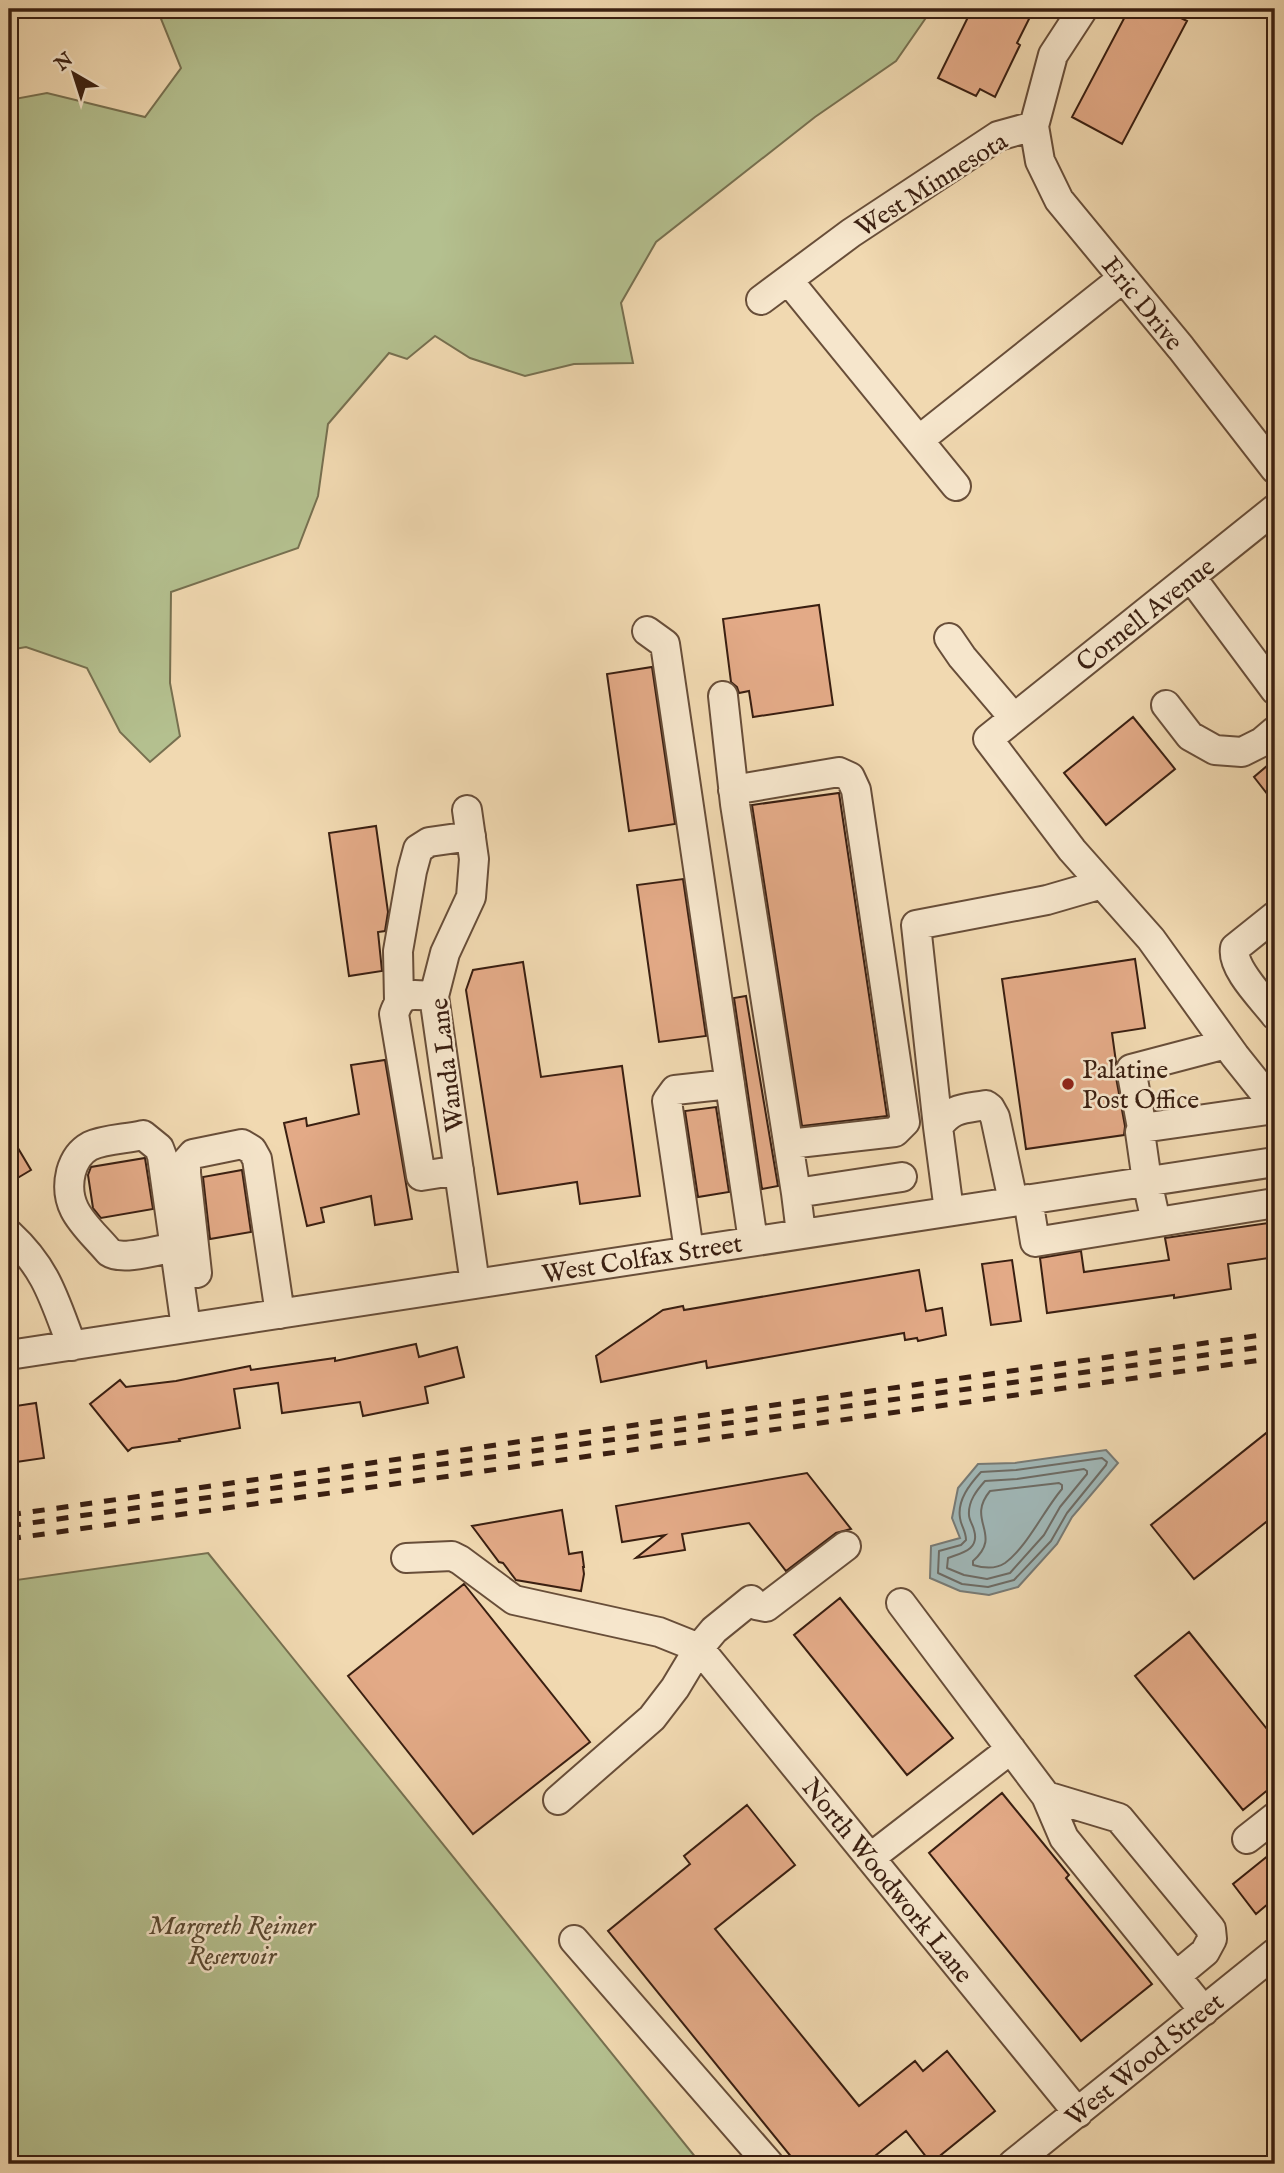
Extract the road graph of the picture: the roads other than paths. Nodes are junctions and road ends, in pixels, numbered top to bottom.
1 (1083, 9) edge
2 (1034, 126) junction
3 (1123, 278) junction
4 (788, 280) junction
5 (761, 300) dead end
6 (919, 440) junction
7 (1275, 469) edge
8 (956, 486) dead end
9 (1275, 509) edge
10 (1191, 577) junction
11 (648, 631) dead end
12 (949, 638) dead end
13 (1275, 690) edge
14 (723, 696) dead end
15 (1166, 705) dead end
16 (1013, 717) junction
17 (1275, 731) edge
18 (733, 790) junction
19 (1102, 884) junction
20 (1275, 916) edge
21 (435, 996) junction
22 (399, 1002) junction
23 (1275, 1014) edge
24 (1226, 1044) junction
25 (447, 1083) junction
26 (730, 1084) junction
27 (406, 1088) junction
28 (1275, 1107) edge
29 (939, 1126) junction
30 (1142, 1128) junction
31 (789, 1144) junction
32 (1275, 1162) edge
33 (1222, 1169) junction
34 (459, 1170) junction
35 (902, 1177) dead end
36 (1147, 1181) junction
37 (796, 1193) junction
38 (1020, 1200) junction
39 (1275, 1203) edge
40 (1231, 1210) junction
41 (949, 1211) junction
42 (1156, 1222) junction
43 (801, 1233) junction
44 (9, 1234) edge
45 (753, 1241) junction
46 (175, 1247) junction
47 (688, 1251) junction
48 (475, 1284) junction
49 (280, 1314) junction
50 (194, 1327) junction
51 (72, 1346) junction
52 (9, 1355) edge
53 (846, 1546) dead end
54 (406, 1558) dead end
55 (901, 1603) dead end
56 (699, 1648) junction
57 (1011, 1749) junction
58 (1046, 1796) junction
59 (558, 1800) dead end
60 (1275, 1817) edge
61 (1247, 1839) dead end
62 (870, 1858) junction
63 (574, 1940) dead end
64 (1275, 1953) edge
65 (1176, 1976) junction
66 (1204, 2011) junction
67 (1078, 2113) junction
68 (769, 2164) edge
69 (1013, 2164) edge

1 - 2 street, West Minnesota
2 - 3 street, Eric Drive
2 - 4 street, West Minnesota
3 - 6 street
3 - 7 street, Eric Drive
4 - 5 street, West Minnesota
4 - 6 street
6 - 8 street
9 - 10 street, Cornell Avenue
10 - 13 street
10 - 16 street, Cornell Avenue
11 - 26 street
12 - 16 street
14 - 18 street
15 - 17 street
16 - 19 street, Cornell Avenue
18 - 31 street
18 - 31 street
19 - 24 street
19 - 29 street
20 - 23 street
21 - 22 street
21 - 22 street, Wanda Lane
21 - 25 street, Wanda Lane
22 - 27 street
24 - 28 street
24 - 30 street
25 - 27 street
25 - 34 street, Wanda Lane
26 - 45 street
26 - 47 street
27 - 34 street
28 - 30 street
29 - 38 street
29 - 41 street
30 - 36 street
31 - 37 street
32 - 33 street, West Colfax Street
33 - 36 street, West Colfax Street
33 - 40 street
34 - 48 street, Wanda Lane
35 - 37 street
36 - 38 street, West Colfax Street
36 - 42 street
37 - 43 street
38 - 41 street, West Colfax Street
38 - 42 street
39 - 40 street
40 - 42 street
41 - 43 street, West Colfax Street
43 - 45 street, West Colfax Street
44 - 51 street
45 - 47 street, West Colfax Street
46 - 46 street
46 - 50 street
47 - 48 street, West Colfax Street
48 - 49 street, West Colfax Street
49 - 50 street, West Colfax Street
49 - 50 street
50 - 51 street, West Colfax Street
51 - 52 street, West Colfax Street
53 - 56 street
54 - 56 street
55 - 57 street
56 - 59 street
56 - 62 street, North Woodwork Lane
57 - 58 street
57 - 62 street
58 - 65 street
58 - 65 street
60 - 61 street
62 - 67 street, North Woodwork Lane
63 - 68 street
64 - 66 street, West Wood Street
65 - 66 street
66 - 67 street, West Wood Street
67 - 69 street, West Wood Street

